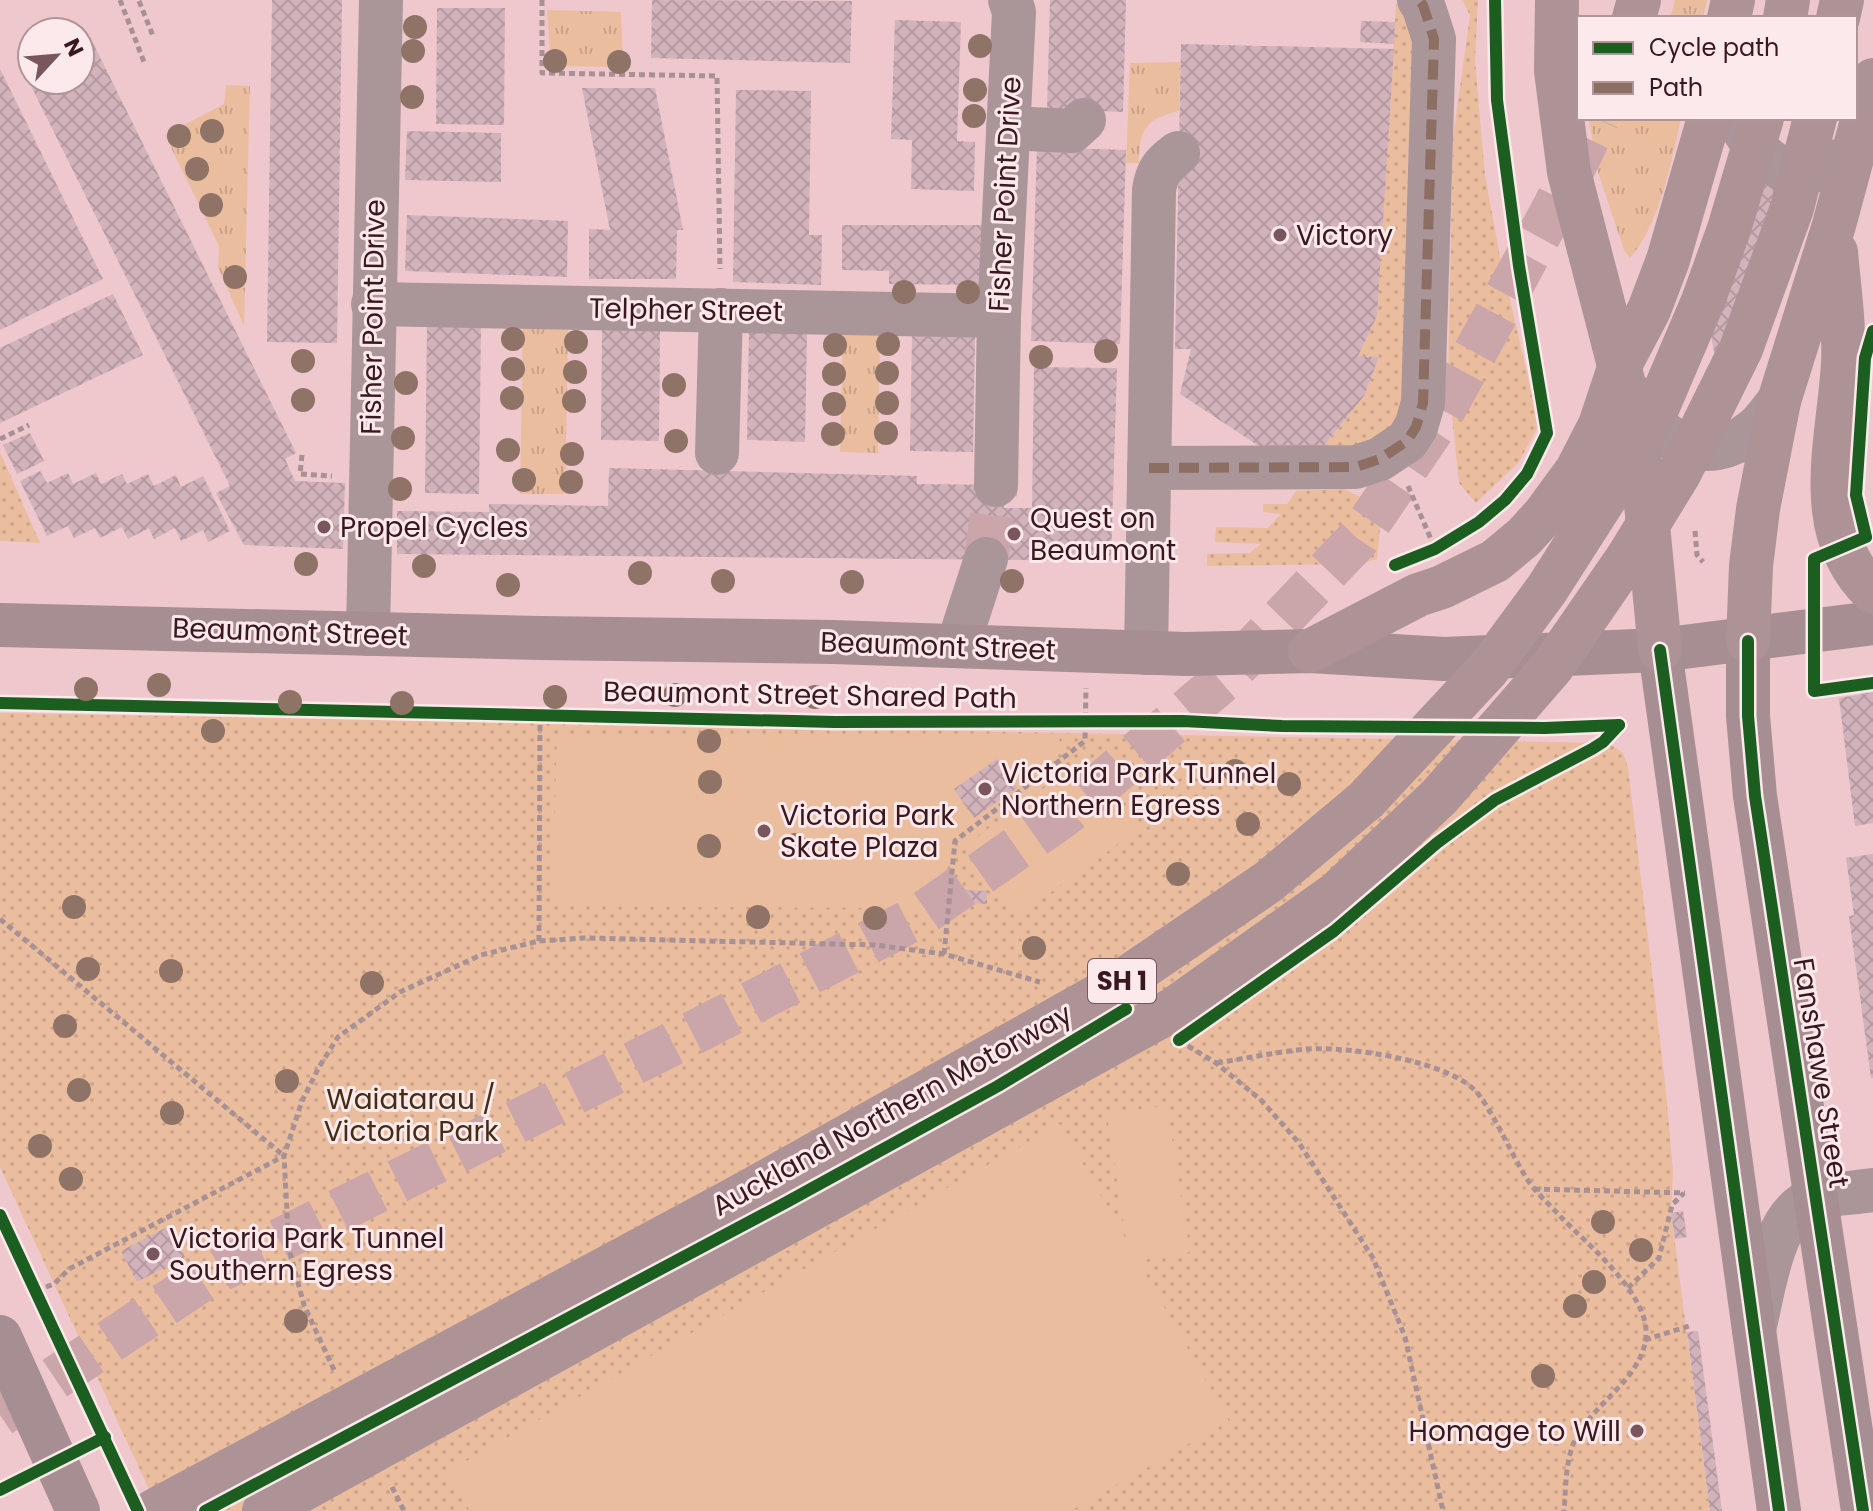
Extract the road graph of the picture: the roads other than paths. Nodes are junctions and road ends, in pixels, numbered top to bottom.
1 (381, 0) edge
2 (1010, 0) edge
3 (1419, 0) edge
4 (1557, 0) edge
5 (1873, 80) edge
6 (1084, 120) dead end
7 (1708, 120) edge
8 (1738, 120) edge
9 (1761, 120) edge
10 (1814, 120) edge
11 (1008, 128) junction
12 (1855, 147) junction
13 (1178, 153) dead end
14 (1834, 225) junction
15 (373, 304) junction
16 (721, 310) junction
17 (999, 316) junction
18 (1623, 375) junction
19 (1779, 401) junction
20 (717, 453) dead end
21 (1149, 468) junction
22 (996, 485) tunnel mouth
23 (986, 559) tunnel mouth
24 (1873, 592) edge
25 (1873, 623) edge
26 (0, 625) edge
27 (368, 634) junction
28 (1748, 641) junction
29 (958, 645) junction
30 (1660, 650) junction
31 (1310, 651) junction
32 (1146, 653) junction
33 (1873, 1190) edge
34 (1816, 1198) junction
35 (1753, 1332) junction
36 (0, 1337) edge
37 (14, 1408) edge
38 (78, 1511) edge
39 (154, 1511) edge
40 (264, 1511) edge
41 (1779, 1511) edge
42 (1863, 1511) edge

1 - 15 street, Fisher Point Drive
2 - 11 street, Fisher Point Drive
3 - 21 street
4 - 18 highway
5 - 12 highway
6 - 11 street
7 - 18 highway
8 - 12 street
9 - 39 highway, Auckland Northern Motorway / SH 1, bridge
10 - 40 highway, bridge
11 - 17 street, Fisher Point Drive
12 - 14 highway
13 - 21 street
14 - 19 highway
14 - 24 highway
15 - 16 street, Telpher Street
15 - 27 street, Fisher Point Drive
16 - 17 street, Telpher Street
16 - 20 street
17 - 22 street, Fisher Point Drive
18 - 19 street
18 - 30 highway
18 - 31 highway
19 - 28 highway
21 - 32 street
23 - 29 street
25 - 28 main road, Beaumont Street
26 - 27 main road, Beaumont Street
27 - 29 main road, Beaumont Street
28 - 30 main road, Beaumont Street
28 - 34 main road, Fanshawe Street
29 - 32 main road, Beaumont Street
30 - 31 main road, Beaumont Street
30 - 35 main road
31 - 32 main road, Beaumont Street
33 - 34 street
34 - 35 street
34 - 42 main road, Fanshawe Street
35 - 41 main road
36 - 37 main road
37 - 38 main road

